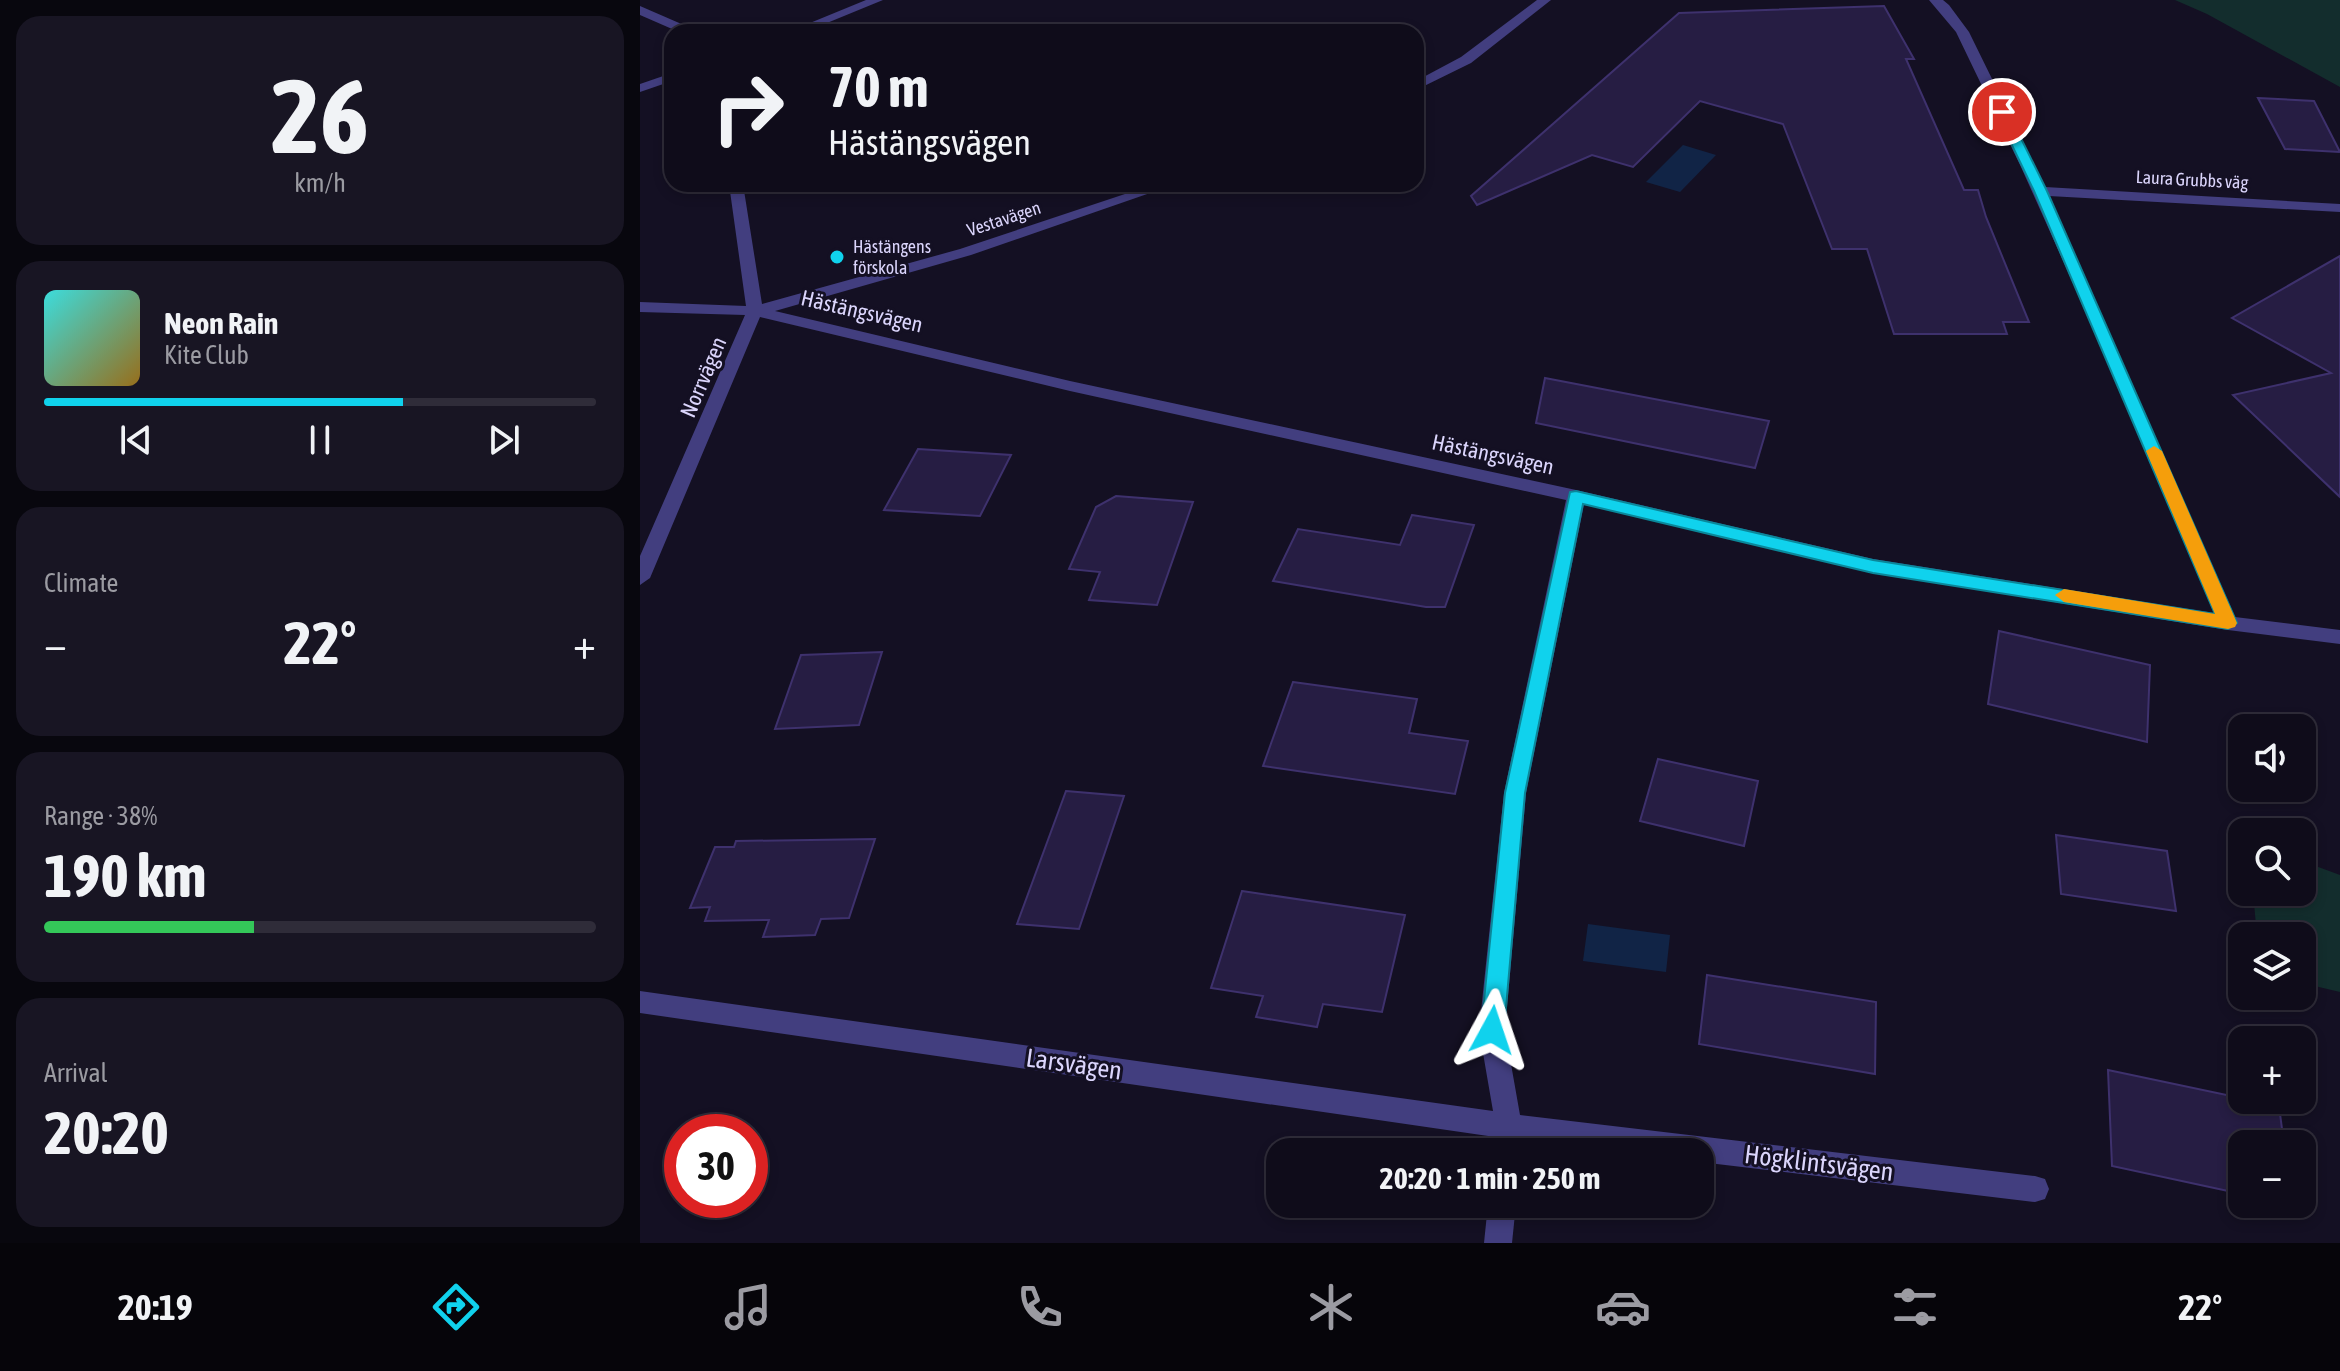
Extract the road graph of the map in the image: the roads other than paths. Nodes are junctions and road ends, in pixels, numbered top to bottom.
1 (877, 0) edge
2 (1545, 0) edge
3 (1935, 0) edge
4 (640, 10) edge
5 (671, 24) edge
6 (815, 24) edge
7 (664, 80) edge
8 (1424, 82) edge
9 (640, 88) edge
10 (2041, 191) junction
11 (737, 192) edge
12 (1146, 192) edge
13 (2340, 208) edge
14 (640, 307) edge
15 (755, 311) junction
16 (1576, 496) junction
17 (640, 578) edge
18 (2228, 623) junction
19 (2340, 637) edge
20 (640, 1002) edge
21 (1502, 1138) edge
22 (1508, 1138) edge
23 (1714, 1159) edge
24 (2035, 1189) dead end
25 (1501, 1218) edge
26 (1498, 1243) edge

1 - 6 street
2 - 8 street
3 - 10 street
4 - 5 street
7 - 9 street
10 - 13 street, Laura Grubbs väg
10 - 18 street
11 - 15 street
12 - 15 street, Vestavägen
14 - 15 street, Hästängsvägen
15 - 16 street, Hästängsvägen
15 - 17 street, Norrvägen
16 - 18 street, Hästängsvägen
16 - 22 street
18 - 19 street, Hästängsvägen
20 - 21 street, Larsvägen
23 - 24 street, Högklintsvägen
25 - 26 street

